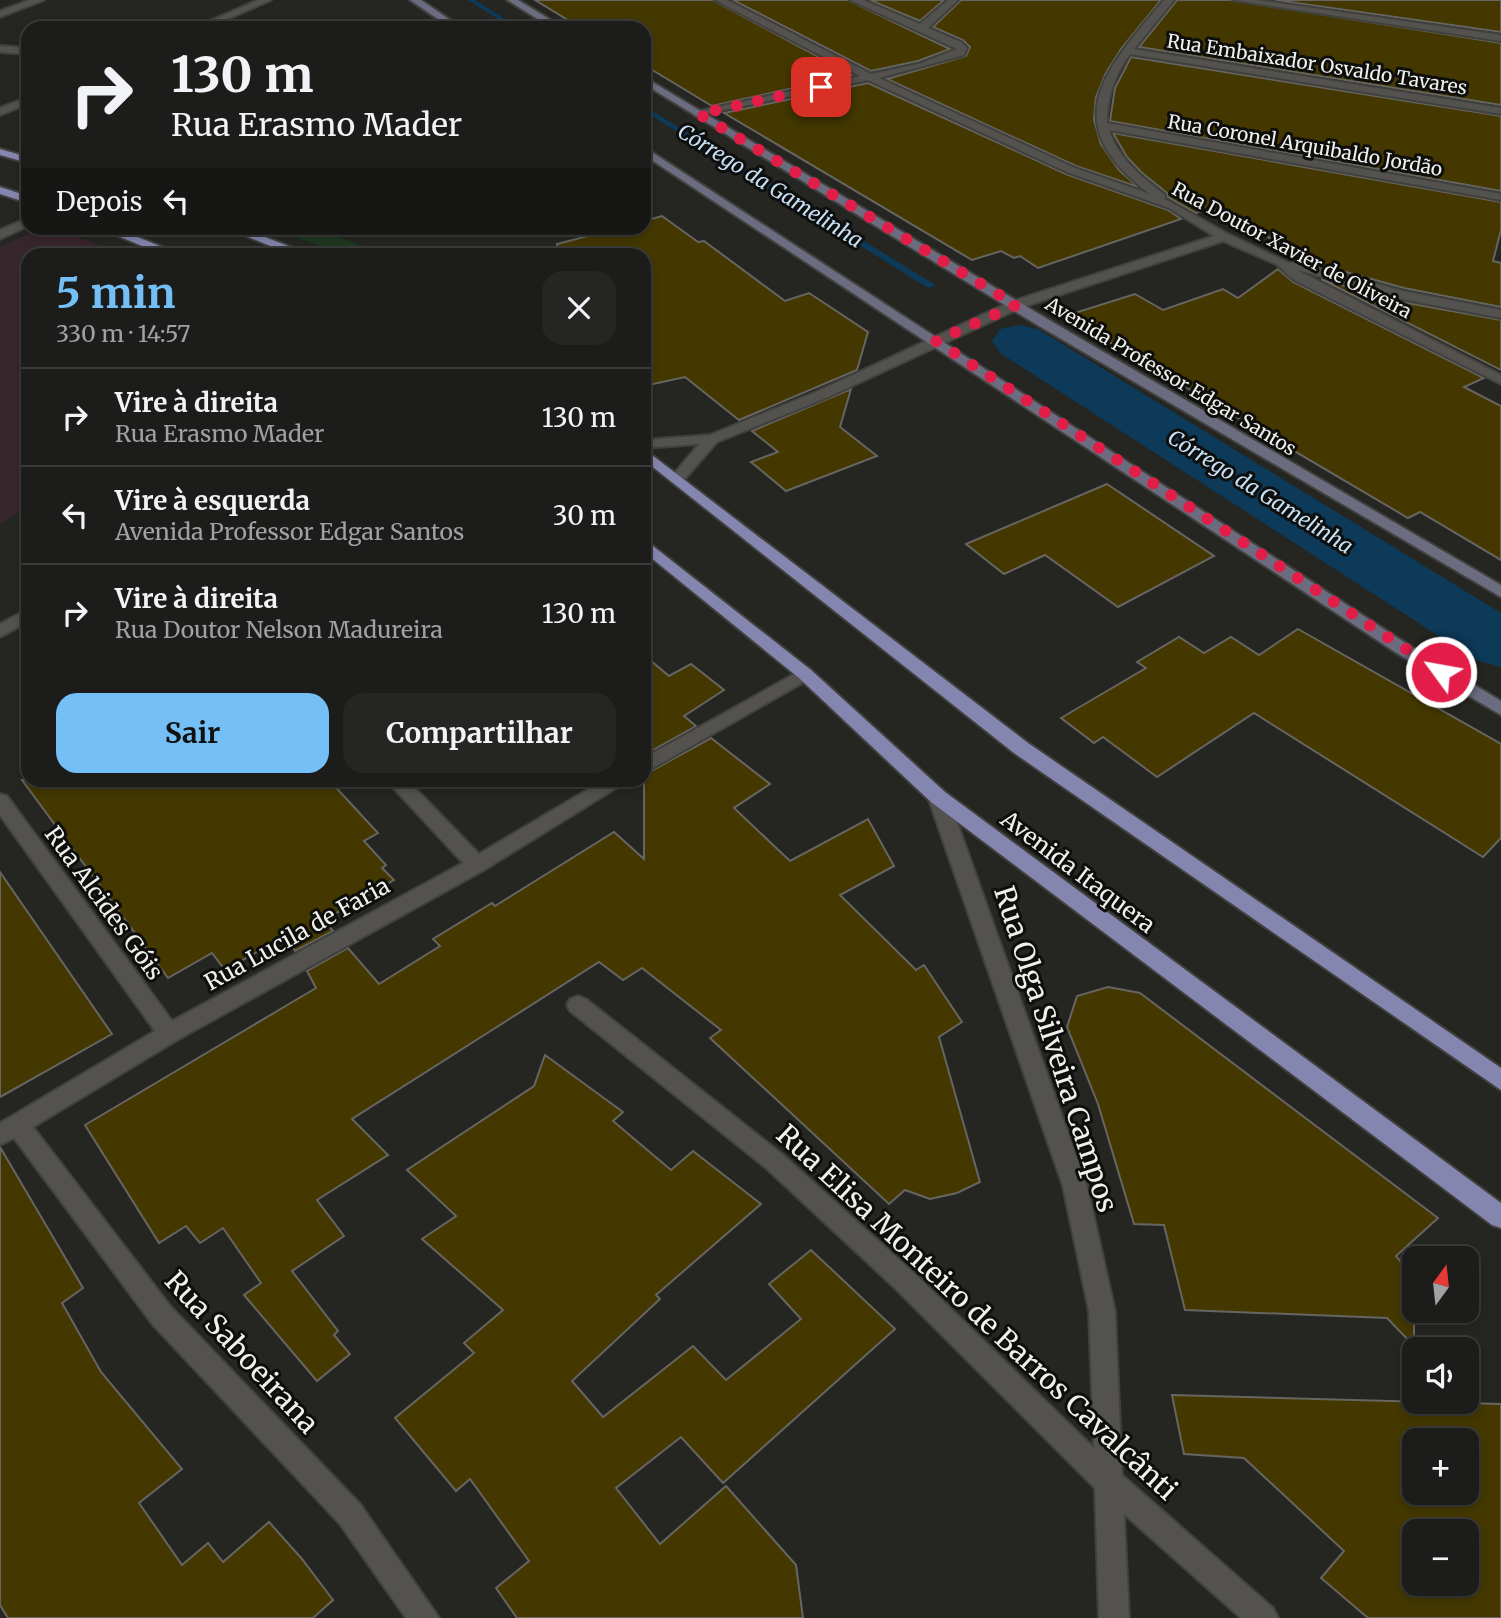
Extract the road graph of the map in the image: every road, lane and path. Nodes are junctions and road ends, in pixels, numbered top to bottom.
1 (38, 0) edge
2 (266, 0) edge
3 (415, 0) edge
4 (512, 0) edge
5 (720, 0) edge
6 (855, 0) edge
7 (953, 0) edge
8 (1170, 0) edge
9 (1238, 0) edge
10 (0, 14) edge
11 (216, 21) edge
12 (446, 21) edge
13 (547, 21) edge
14 (922, 28) junction
15 (1501, 38) edge
16 (0, 49) edge
17 (21, 50) edge
18 (1128, 51) junction
19 (869, 77) junction
20 (651, 84) edge
21 (21, 103) edge
22 (1501, 111) edge
23 (0, 112) edge
24 (699, 114) junction
25 (1102, 126) junction
26 (0, 152) edge
27 (651, 155) edge
28 (21, 158) edge
29 (0, 190) edge
30 (1501, 197) edge
31 (21, 198) edge
32 (1173, 206) junction
33 (21, 225) edge
34 (0, 235) edge
35 (124, 235) edge
36 (251, 235) edge
37 (1224, 237) junction
38 (158, 248) edge
39 (286, 248) edge
40 (1280, 261) junction
41 (1016, 305) junction
42 (1501, 314) edge
43 (936, 341) junction
44 (1501, 380) edge
45 (712, 439) junction
46 (651, 443) edge
47 (651, 458) edge
48 (678, 478) junction
49 (651, 550) edge
50 (1501, 592) edge
51 (21, 618) edge
52 (0, 632) edge
53 (804, 674) junction
54 (1501, 709) edge
55 (651, 762) edge
56 (402, 787) edge
57 (608, 787) edge
58 (938, 797) junction
59 (0, 801) edge
60 (477, 865) junction
61 (578, 1005) dead end
62 (169, 1034) junction
63 (1501, 1080) edge
64 (9, 1130) edge
65 (1501, 1217) edge
66 (1107, 1480) junction
67 (424, 1618) edge
68 (1114, 1618) edge
69 (1263, 1618) edge

1 - 10 street
2 - 11 street
3 - 12 main road
4 - 13 main road
5 - 19 street, Rua Doutor Xavier de Oliveira
6 - 14 street
7 - 14 street
8 - 18 street
9 - 15 street
14 - 19 street
16 - 17 street
18 - 22 street, Rua Embaixador Osvaldo Tavares
18 - 25 street
19 - 24 street
19 - 32 street, Rua Doutor Xavier de Oliveira
20 - 24 main road, Avenida Professor Edgar Santos
21 - 23 street
24 - 41 main road, Avenida Professor Edgar Santos
25 - 30 street, Rua Coronel Arquibaldo Jordão
25 - 32 street
26 - 28 main road
27 - 43 main road
29 - 31 main road
32 - 37 street, Rua Doutor Xavier de Oliveira
33 - 34 street
35 - 38 main road
36 - 39 main road
37 - 40 street, Rua Doutor Xavier de Oliveira
37 - 41 street
40 - 42 street
40 - 44 street, Rua Doutor Xavier de Oliveira
41 - 43 street
41 - 50 main road, Avenida Professor Edgar Santos
43 - 45 street
43 - 54 main road
45 - 46 street
45 - 48 street
47 - 48 main road
48 - 63 main road
49 - 53 main road, Avenida Itaquera
51 - 52 street
53 - 55 street
53 - 58 main road, Avenida Itaquera
56 - 60 street
57 - 60 street, Rua Lucila de Faria
58 - 65 main road, Avenida Itaquera
58 - 66 street, Rua Olga Silveira Campos
59 - 62 street, Rua Alcides Góis
60 - 62 street, Rua Lucila de Faria
61 - 66 street, Rua Elisa Monteiro de Barros Cavalcânti
62 - 64 street, Rua Lucila de Faria
64 - 67 street, Rua Saboeirana
66 - 68 street, Rua Olga Silveira Campos
66 - 69 street, Rua Elisa Monteiro de Barros Cavalcânti

